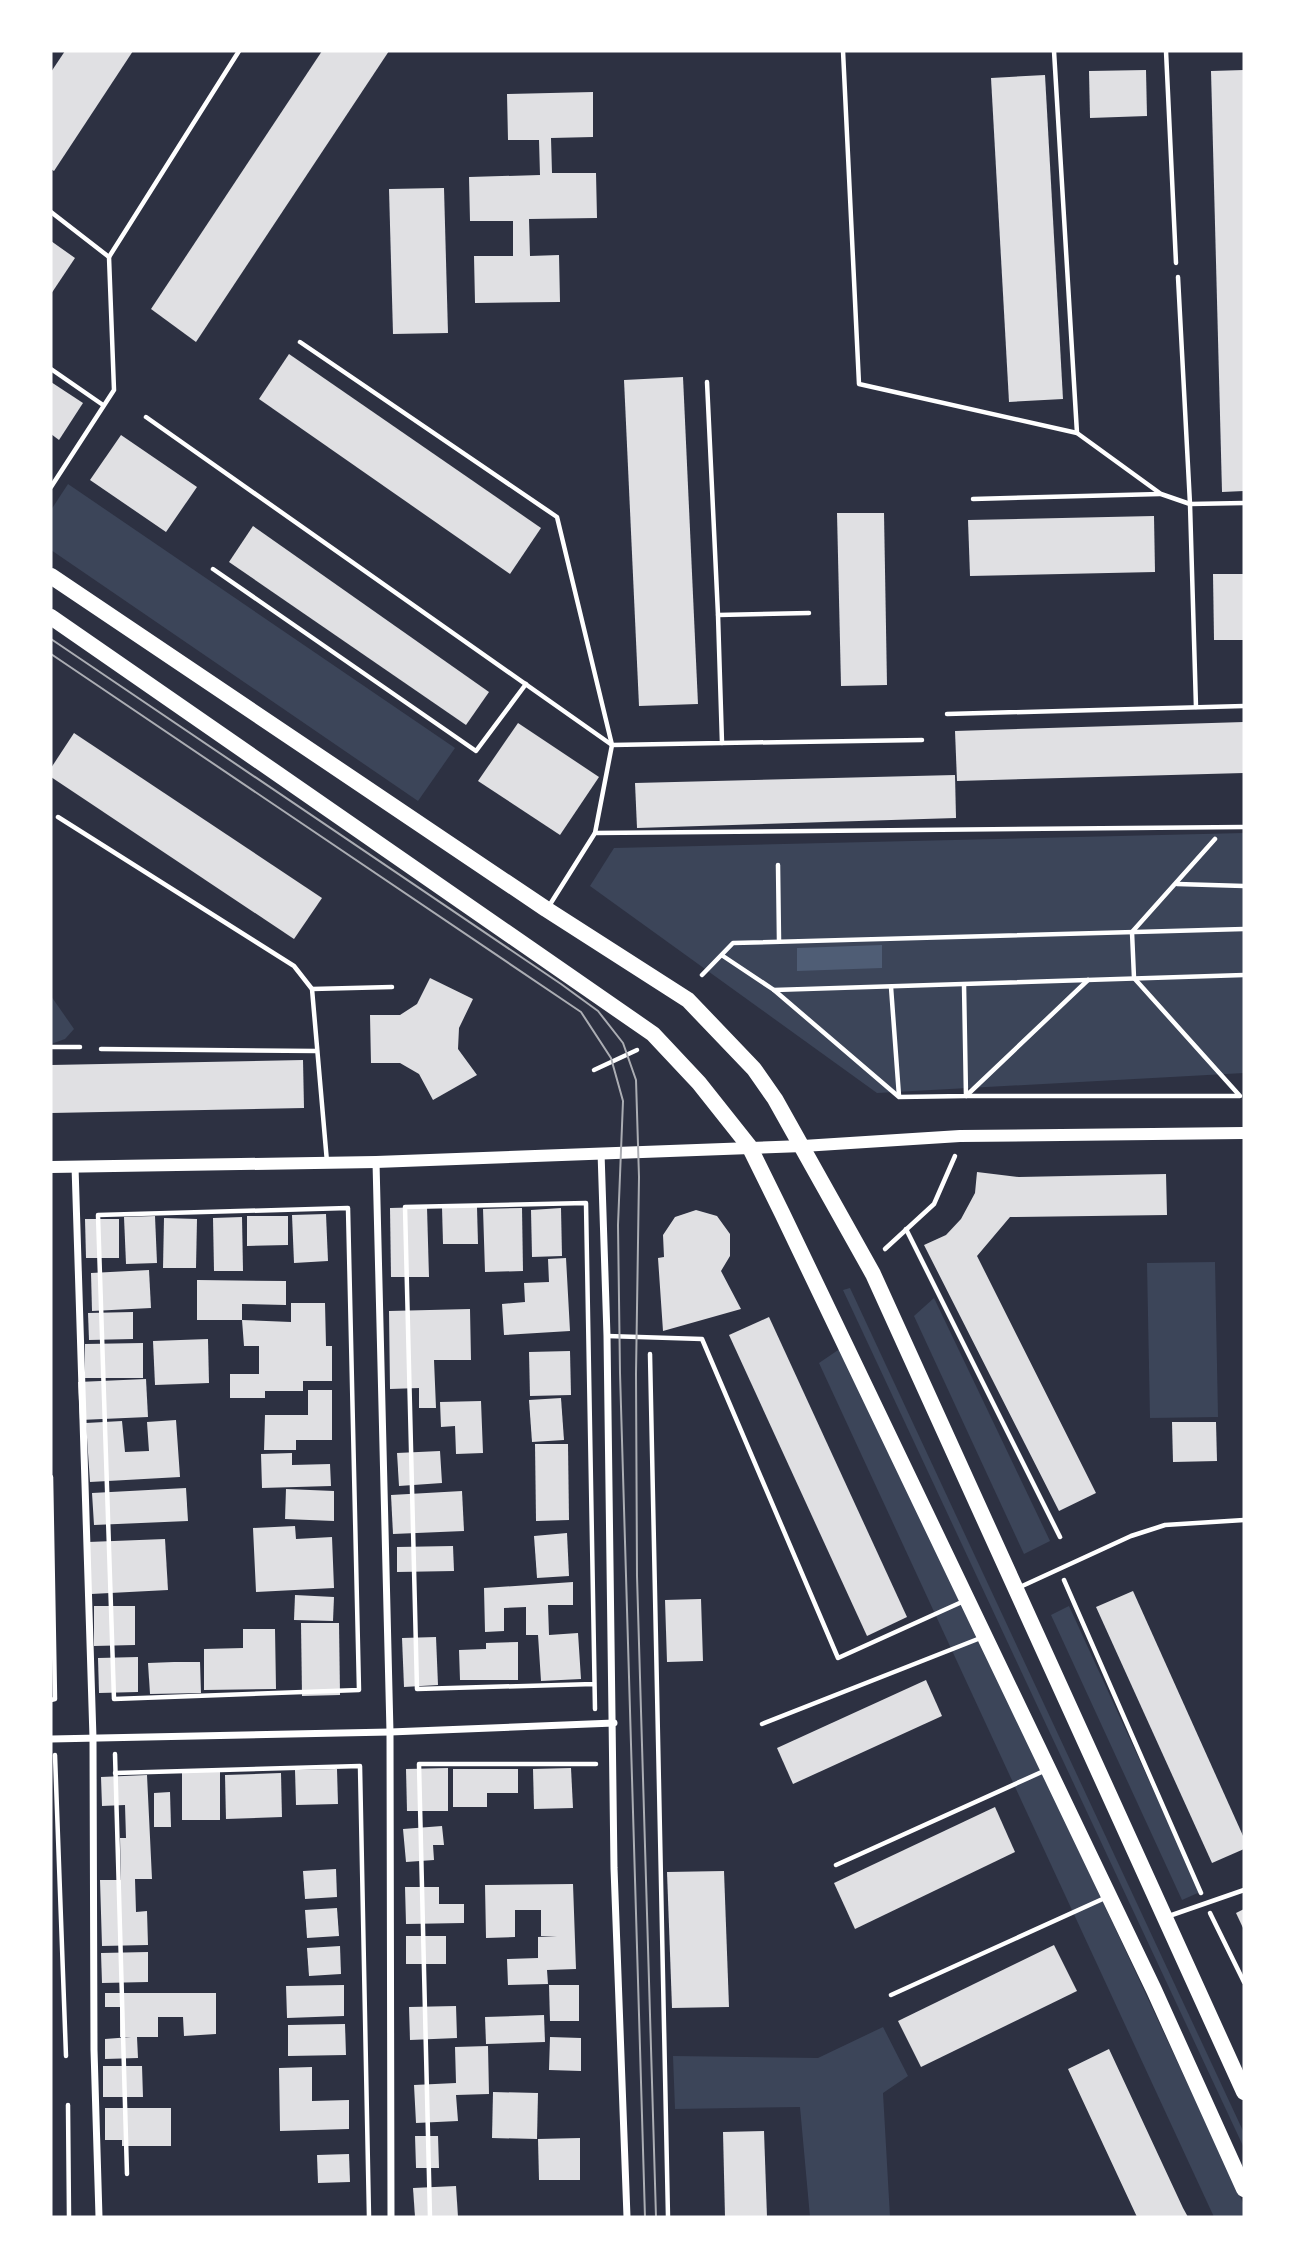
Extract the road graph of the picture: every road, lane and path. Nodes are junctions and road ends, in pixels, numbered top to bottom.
1 (239, 51) edge
2 (843, 51) edge
3 (1055, 51) edge
4 (1166, 51) edge
5 (51, 212) edge
6 (109, 257) junction
7 (1176, 263) dead end
8 (1178, 277) dead end
9 (300, 342) dead end
10 (51, 369) edge
11 (706, 382) dead end
12 (103, 405) junction
13 (146, 417) dead end
14 (1077, 433) junction
15 (51, 487) edge
16 (1161, 494) junction
17 (973, 499) dead end
18 (1244, 503) edge
19 (1190, 504) junction
20 (213, 569) dead end
21 (51, 576) edge
22 (809, 613) dead end
23 (718, 615) junction
24 (51, 617) edge
25 (526, 684) junction
26 (1244, 706) edge
27 (1196, 707) junction
28 (947, 714) dead end
29 (922, 740) dead end
30 (722, 743) junction
31 (612, 745) junction
32 (58, 817) dead end
33 (1244, 827) edge
34 (1225, 828) junction
35 (595, 833) junction
36 (778, 865) dead end
37 (1176, 884) junction
38 (1244, 886) edge
39 (546, 909) junction
40 (1244, 929) edge
41 (1132, 932) junction
42 (779, 940) junction
43 (723, 956) junction
44 (702, 975) dead end
45 (1244, 975) edge
46 (1133, 978) junction
47 (1089, 980) junction
48 (964, 985) junction
49 (391, 987) dead end
50 (891, 987) junction
51 (312, 989) junction
52 (774, 990) junction
53 (51, 1047) edge
54 (80, 1047) dead end
55 (101, 1049) dead end
56 (637, 1050) dead end
57 (317, 1051) junction
58 (594, 1070) dead end
59 (1242, 1095) edge
60 (966, 1096) junction
61 (899, 1097) junction
62 (1244, 1133) edge
63 (749, 1146) junction
64 (803, 1146) junction
65 (601, 1152) junction
66 (955, 1156) dead end
67 (376, 1162) junction
68 (327, 1163) junction
69 (75, 1166) junction
70 (51, 1167) edge
71 (348, 1208) joint
72 (906, 1229) junction
73 (884, 1249) dead end
74 (607, 1336) junction
75 (650, 1354) dead end
76 (51, 1477) edge
77 (1244, 1520) edge
78 (1060, 1537) dead end
79 (1059, 1568) junction
80 (1014, 1590) junction
81 (965, 1601) junction
82 (984, 1636) junction
83 (594, 1684) junction
84 (51, 1700) edge
85 (595, 1710) dead end
86 (614, 1723) junction
87 (762, 1724) dead end
88 (390, 1732) junction
89 (93, 1738) junction
90 (51, 1739) edge
91 (115, 1754) dead end
92 (57, 1755) dead end
93 (596, 1764) dead end
94 (1049, 1769) junction
95 (115, 1773) junction
96 (836, 1865) dead end
97 (1244, 1890) edge
98 (1109, 1896) junction
99 (1205, 1903) junction
100 (1165, 1918) junction
101 (1244, 1982) edge
102 (891, 1995) dead end
103 (66, 2056) dead end
104 (1244, 2092) edge
105 (68, 2105) dead end
106 (127, 2174) dead end
107 (1244, 2189) edge
108 (69, 2217) edge
109 (99, 2217) edge
110 (369, 2217) edge
111 (391, 2217) edge
112 (429, 2217) edge
113 (626, 2217) edge
114 (668, 2217) edge

1 - 6 lane
2 - 14 lane
3 - 14 lane
4 - 7 lane
5 - 6 lane
6 - 12 lane
8 - 19 lane
9 - 31 lane
10 - 12 lane
11 - 23 lane
12 - 15 lane
13 - 25 lane
14 - 16 lane
16 - 17 lane
16 - 19 lane
18 - 19 lane
19 - 27 lane
20 - 25 lane
21 - 39 main road
22 - 23 lane
23 - 30 lane
24 - 63 main road
25 - 31 lane
26 - 27 lane
27 - 28 lane
29 - 30 lane
30 - 31 lane
31 - 35 lane
32 - 51 lane
33 - 34 lane
34 - 35 lane
34 - 37 path
35 - 39 lane
36 - 42 path
37 - 38 path
37 - 41 path
39 - 64 main road
40 - 41 path
41 - 42 path
41 - 46 path
42 - 43 path
43 - 44 path
43 - 52 path
45 - 46 path
46 - 47 path
46 - 59 path
47 - 48 path
47 - 60 path
48 - 50 path
48 - 60 path
49 - 51 lane
50 - 52 path
50 - 61 path
51 - 57 lane
52 - 61 path
53 - 54 lane
55 - 57 lane
56 - 58 path
57 - 68 lane
59 - 60 path
60 - 61 path
62 - 64 street
63 - 64 street
63 - 65 street
63 - 81 main road
64 - 80 main road
65 - 67 street
65 - 74 street
66 - 72 path
67 - 68 street
67 - 88 street
68 - 69 street
69 - 70 street
69 - 89 street
71 - 71 path
72 - 73 path
72 - 78 path
74 - 81 lane
74 - 86 street
75 - 114 path
76 - 84 path
77 - 79 lane
79 - 80 lane
79 - 99 path
80 - 100 main road
81 - 82 main road
82 - 87 lane
82 - 94 main road
83 - 83 path
83 - 85 path
86 - 88 street
86 - 113 street
88 - 89 street
88 - 111 street
89 - 90 street
89 - 109 street
91 - 95 path
92 - 103 path
93 - 112 path
94 - 96 lane
94 - 98 main road
95 - 106 path
95 - 110 path
97 - 99 lane
98 - 102 lane
98 - 107 main road
99 - 100 lane
99 - 101 path
100 - 104 main road
105 - 108 path

